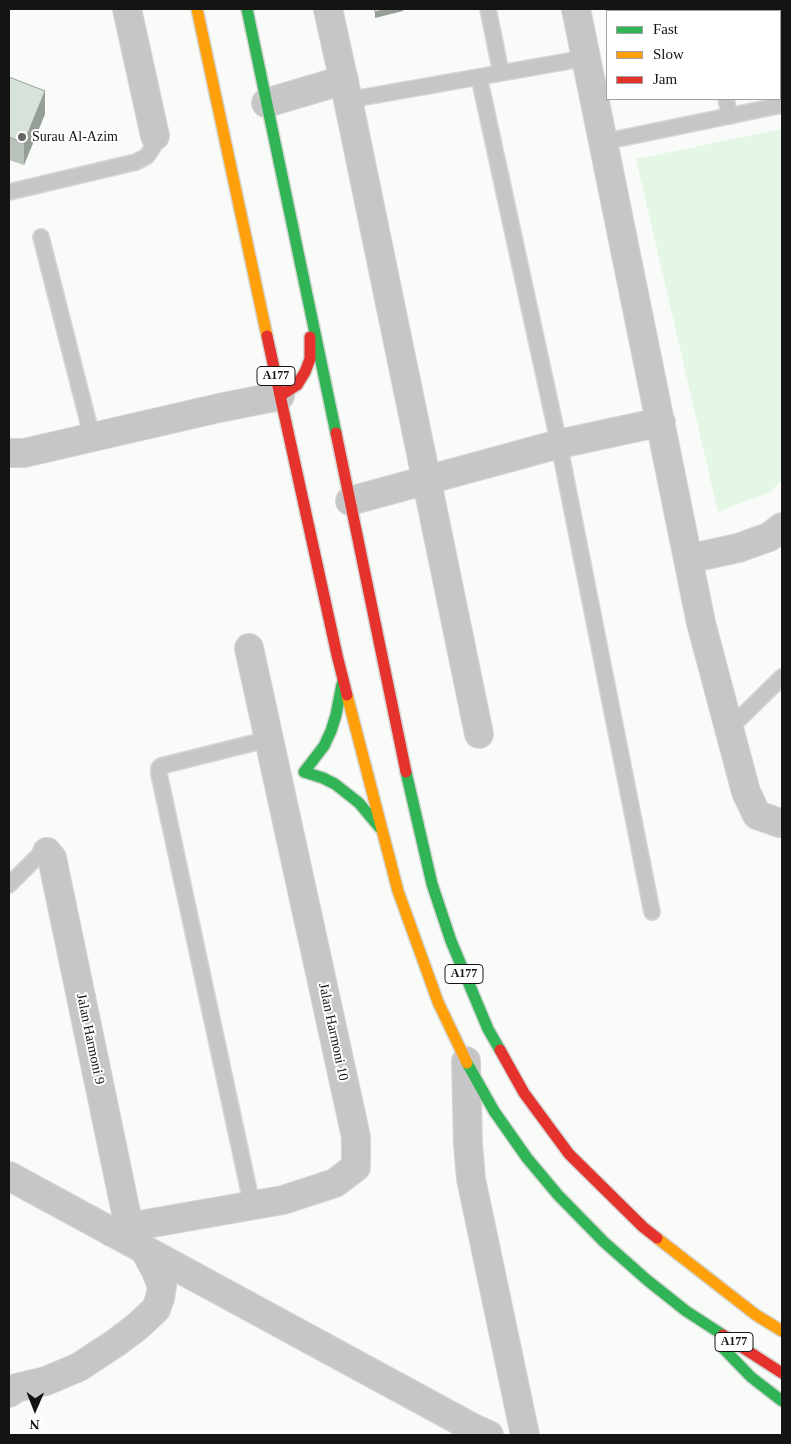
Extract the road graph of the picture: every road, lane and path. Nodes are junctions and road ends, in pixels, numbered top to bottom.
1 (127, 9) edge
2 (197, 9) edge
3 (247, 9) edge
4 (328, 9) edge
5 (488, 9) edge
6 (576, 9) edge
7 (586, 58) junction
8 (501, 73) junction
9 (479, 77) junction
10 (346, 90) junction
11 (726, 100) edge
12 (266, 103) junction
13 (782, 105) edge
14 (730, 116) junction
15 (155, 136) joint
16 (604, 142) junction
17 (9, 192) edge
18 (41, 237) dead end
19 (308, 300) junction
20 (280, 396) junction
21 (661, 422) junction
22 (92, 437) junction
23 (559, 444) junction
24 (9, 452) edge
25 (427, 479) junction
26 (350, 501) junction
27 (782, 527) edge
28 (688, 559) junction
29 (249, 648) dead end
30 (343, 675) junction
31 (782, 677) edge
32 (730, 728) junction
33 (480, 734) dead end
34 (269, 740) junction
35 (304, 772) junction
36 (277, 776) junction
37 (782, 823) edge
38 (383, 832) junction
39 (47, 852) joint
40 (9, 885) edge
41 (652, 912) dead end
42 (466, 1061) junction
43 (9, 1176) edge
44 (252, 1205) junction
45 (120, 1229) junction
46 (144, 1249) junction
47 (686, 1312) junction
48 (782, 1331) edge
49 (782, 1373) edge
50 (9, 1393) edge
51 (782, 1401) edge
52 (489, 1435) edge
53 (525, 1435) edge

1 - 15 street
2 - 20 highway, A177
3 - 12 highway, A177
4 - 10 street
5 - 8 lane
6 - 7 street
7 - 8 lane
7 - 16 street
8 - 9 lane
9 - 10 lane
9 - 23 lane
10 - 12 street
10 - 25 street
11 - 14 lane
12 - 19 highway, A177
13 - 14 lane
14 - 16 lane
15 - 17 lane
16 - 21 street
18 - 22 lane
19 - 20 highway
19 - 26 highway, A177
20 - 22 street
20 - 30 highway, A177
21 - 23 street
21 - 28 street
22 - 24 street
23 - 25 street
23 - 41 lane
25 - 26 street
25 - 33 street
26 - 48 highway, A177
27 - 28 street
28 - 32 street
29 - 34 street, Jalan Harmoni 10
30 - 35 highway
30 - 38 highway, A177
31 - 32 lane
32 - 37 street
34 - 36 street, Jalan Harmoni 10
34 - 44 lane
35 - 36 street
35 - 38 highway
36 - 44 street, Jalan Harmoni 10
38 - 42 highway, A177
39 - 40 lane
39 - 45 street, Jalan Harmoni 9
42 - 47 highway, A177
42 - 53 street
43 - 45 street
44 - 45 street, Jalan Harmoni 10
45 - 46 street
46 - 50 street
46 - 52 street
47 - 49 highway, A177
47 - 51 highway

